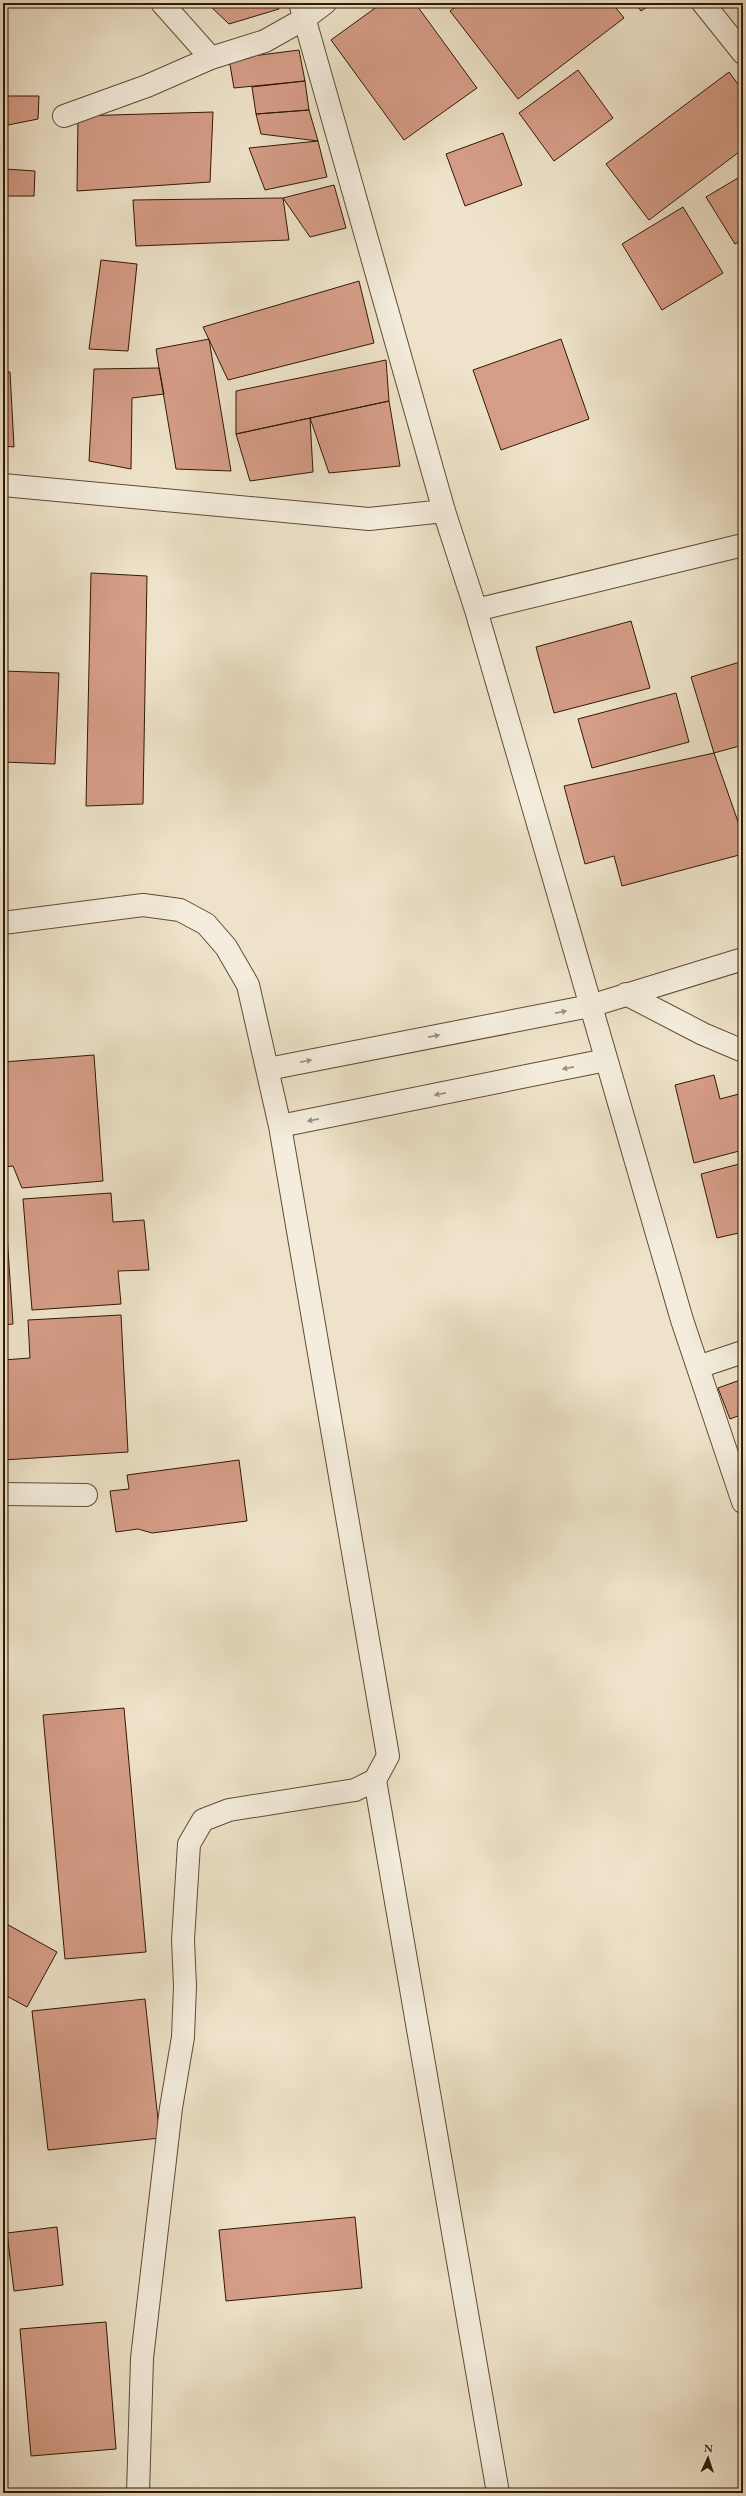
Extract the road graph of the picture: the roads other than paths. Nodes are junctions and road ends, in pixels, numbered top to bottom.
1 (162, 3) edge
2 (325, 3) edge
3 (702, 3) edge
4 (302, 11) edge
5 (743, 53) edge
6 (211, 58) junction
7 (64, 116) dead end
8 (3, 485) edge
9 (444, 511) junction
10 (743, 545) edge
11 (476, 610) junction
12 (3, 923) edge
13 (743, 959) edge
14 (626, 994) junction
15 (590, 1006) junction
16 (743, 1051) edge
17 (606, 1060) junction
18 (268, 1069) junction
19 (280, 1126) junction
20 (743, 1352) edge
21 (698, 1367) junction
22 (3, 1494) edge
23 (86, 1495) dead end
24 (743, 1502) edge
25 (375, 1780) junction
26 (138, 2493) edge
27 (498, 2493) edge

1 - 6 street
2 - 4 street
3 - 5 street
4 - 6 street
4 - 9 street
6 - 7 street
8 - 9 street
9 - 11 street
10 - 11 street
11 - 15 street
12 - 18 street
13 - 14 street
14 - 15 street
14 - 16 street
15 - 17 street
18 -> 15 street
17 -> 19 street
17 - 21 street
18 - 19 street
19 - 25 street
20 - 21 street
21 - 24 street
22 - 23 street
25 - 26 street
25 - 27 street

